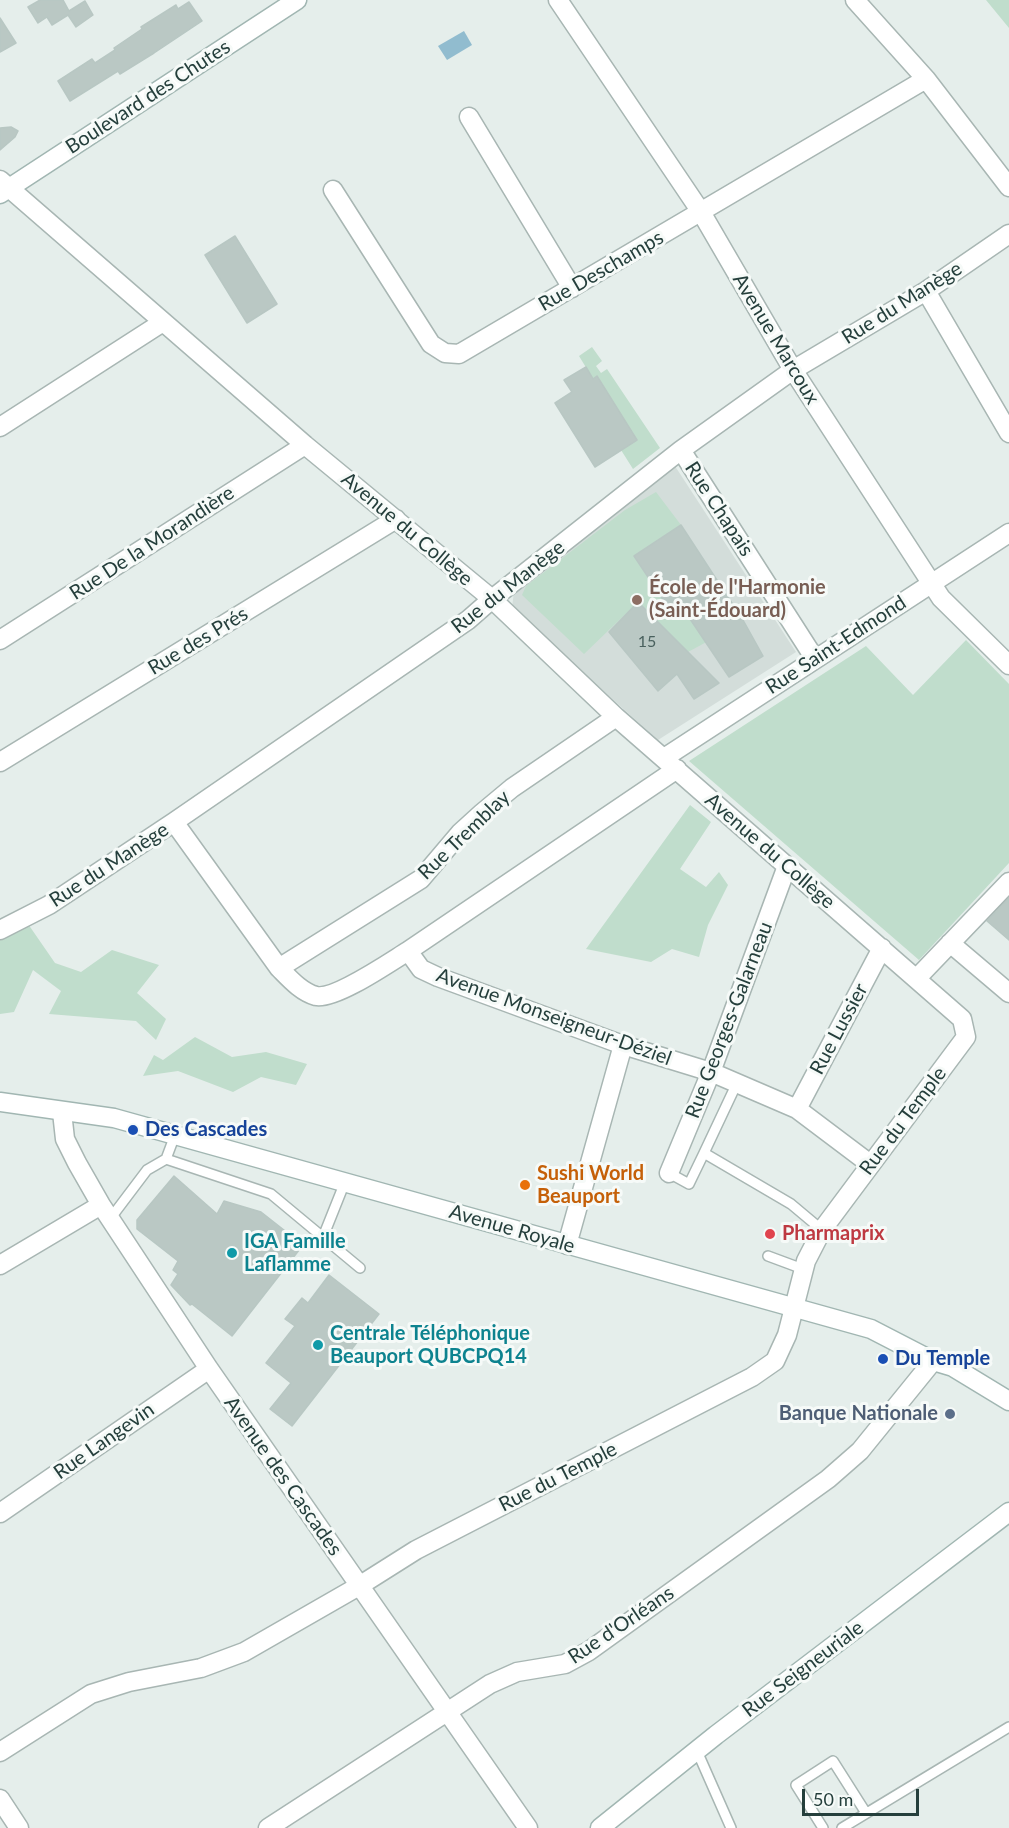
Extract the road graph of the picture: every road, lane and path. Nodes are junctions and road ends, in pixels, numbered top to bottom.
1 (297, 0) edge
2 (558, 0) edge
3 (855, 0) edge
4 (926, 79) junction
5 (469, 117) dead end
6 (1009, 187) edge
7 (3, 188) edge
8 (333, 190) dead end
9 (701, 212) junction
10 (1009, 234) edge
11 (572, 288) junction
12 (926, 291) junction
13 (163, 322) junction
14 (793, 370) junction
15 (0, 427) edge
16 (1009, 433) edge
17 (305, 445) junction
18 (681, 450) junction
19 (396, 519) junction
20 (1009, 532) edge
21 (932, 582) junction
22 (492, 599) junction
23 (0, 640) edge
24 (815, 659) junction
25 (1009, 665) edge
26 (616, 717) junction
27 (0, 762) edge
28 (671, 764) junction
29 (174, 822) junction
30 (788, 866) junction
31 (1009, 882) edge
32 (0, 930) edge
33 (950, 943) junction
34 (882, 948) junction
35 (408, 951) junction
36 (279, 968) junction
37 (917, 978) junction
38 (1009, 993) edge
39 (966, 1037) joint
40 (623, 1045) junction
41 (711, 1072) junction
42 (737, 1083) junction
43 (0, 1102) edge
44 (797, 1110) junction
45 (62, 1112) junction
46 (175, 1135) junction
47 (704, 1152) junction
48 (166, 1159) junction
49 (870, 1164) junction
50 (669, 1173) joint
51 (345, 1182) junction
52 (106, 1212) junction
53 (822, 1230) junction
54 (324, 1238) junction
55 (567, 1245) junction
56 (768, 1256) dead end
57 (0, 1264) edge
58 (360, 1268) dead end
59 (803, 1269) junction
60 (795, 1307) junction
61 (933, 1361) junction
62 (208, 1369) junction
63 (1009, 1401) edge
64 (1009, 1512) edge
65 (0, 1513) edge
66 (359, 1586) junction
67 (446, 1713) junction
68 (1009, 1727) edge
69 (697, 1750) junction
70 (0, 1752) edge
71 (0, 1800) edge
72 (867, 1813) junction
73 (19, 1828) edge
74 (268, 1828) edge
75 (528, 1828) edge
76 (600, 1828) edge
77 (731, 1828) edge
78 (823, 1828) edge
79 (842, 1828) edge

1 - 7 street, Boulevard des Chutes
2 - 9 street, Avenue Marcoux
3 - 4 street
4 - 6 street
4 - 9 street, Rue Deschamps
5 - 11 street
7 - 13 street, Avenue du Collège
8 - 11 street, Rue Deschamps
9 - 11 street, Rue Deschamps
9 - 14 street, Avenue Marcoux
10 - 12 street, Rue du Manège
12 - 14 street, Rue du Manège
12 - 16 street
13 - 15 street
13 - 17 street, Avenue du Collège
14 - 18 street, Rue du Manège
14 - 21 street, Avenue Marcoux
17 - 19 street, Avenue du Collège
17 - 23 street, Rue De la Morandière
18 - 22 street, Rue du Manège
18 - 24 street, Rue Chapais
19 - 22 street, Avenue du Collège
19 - 27 street, Rue des Prés
20 - 21 street, Rue Saint-Edmond
21 - 24 street, Rue Saint-Edmond
21 - 25 street, Avenue Marcoux
22 - 26 street, Avenue du Collège
22 - 29 street, Rue du Manège
24 - 28 street, Rue Saint-Edmond
26 - 28 street, Avenue du Collège
26 - 36 street, Rue Tremblay
28 - 30 street, Avenue du Collège
28 - 35 street, Rue Saint-Edmond
29 - 32 street, Rue du Manège
29 - 36 street
30 - 34 street, Avenue du Collège
30 - 41 street, Rue Georges-Galarneau
31 - 33 street
33 - 37 street
33 - 38 street
34 - 37 street, Avenue du Collège
34 - 44 street, Rue Lussier
35 - 36 street
35 - 40 street, Avenue Monseigneur-Déziel
37 - 39 street, Avenue du Collège
39 - 49 street, Rue du Temple
40 - 41 street, Avenue Monseigneur-Déziel
40 - 55 street
41 - 42 street, Avenue Monseigneur-Déziel
41 - 50 street, Rue Georges-Galarneau
42 - 44 street, Avenue Monseigneur-Déziel
42 - 47 lane
43 - 45 street, Avenue Royale
44 - 49 street, Avenue Monseigneur-Déziel
45 - 46 street, Avenue Royale
45 - 52 street, Avenue des Cascades
46 - 48 lane
46 - 51 street, Avenue Royale
47 - 50 lane
47 - 53 lane
48 - 52 lane
48 - 54 lane
49 - 53 street, Rue du Temple
51 - 54 lane
51 - 55 street, Avenue Royale
52 - 57 street
52 - 62 street, Avenue des Cascades
53 - 59 street, Rue du Temple
54 - 58 lane
55 - 60 street, Avenue Royale
56 - 59 lane
59 - 60 street, Rue du Temple
60 - 61 street, Avenue Royale
60 - 66 street, Rue du Temple
61 - 63 street, Avenue Royale
61 - 67 street, Rue d'Orléans
62 - 65 street, Rue Langevin
62 - 66 street, Avenue des Cascades
64 - 69 street, Rue Seigneuriale
66 - 67 street, Avenue des Cascades
66 - 70 street, Rue du Temple
67 - 74 street, Rue d'Orléans
67 - 75 street, Avenue des Cascades
68 - 72 lane
69 - 76 street, Rue Seigneuriale
69 - 77 lane
71 - 73 street
72 - 78 lane
72 - 79 lane

